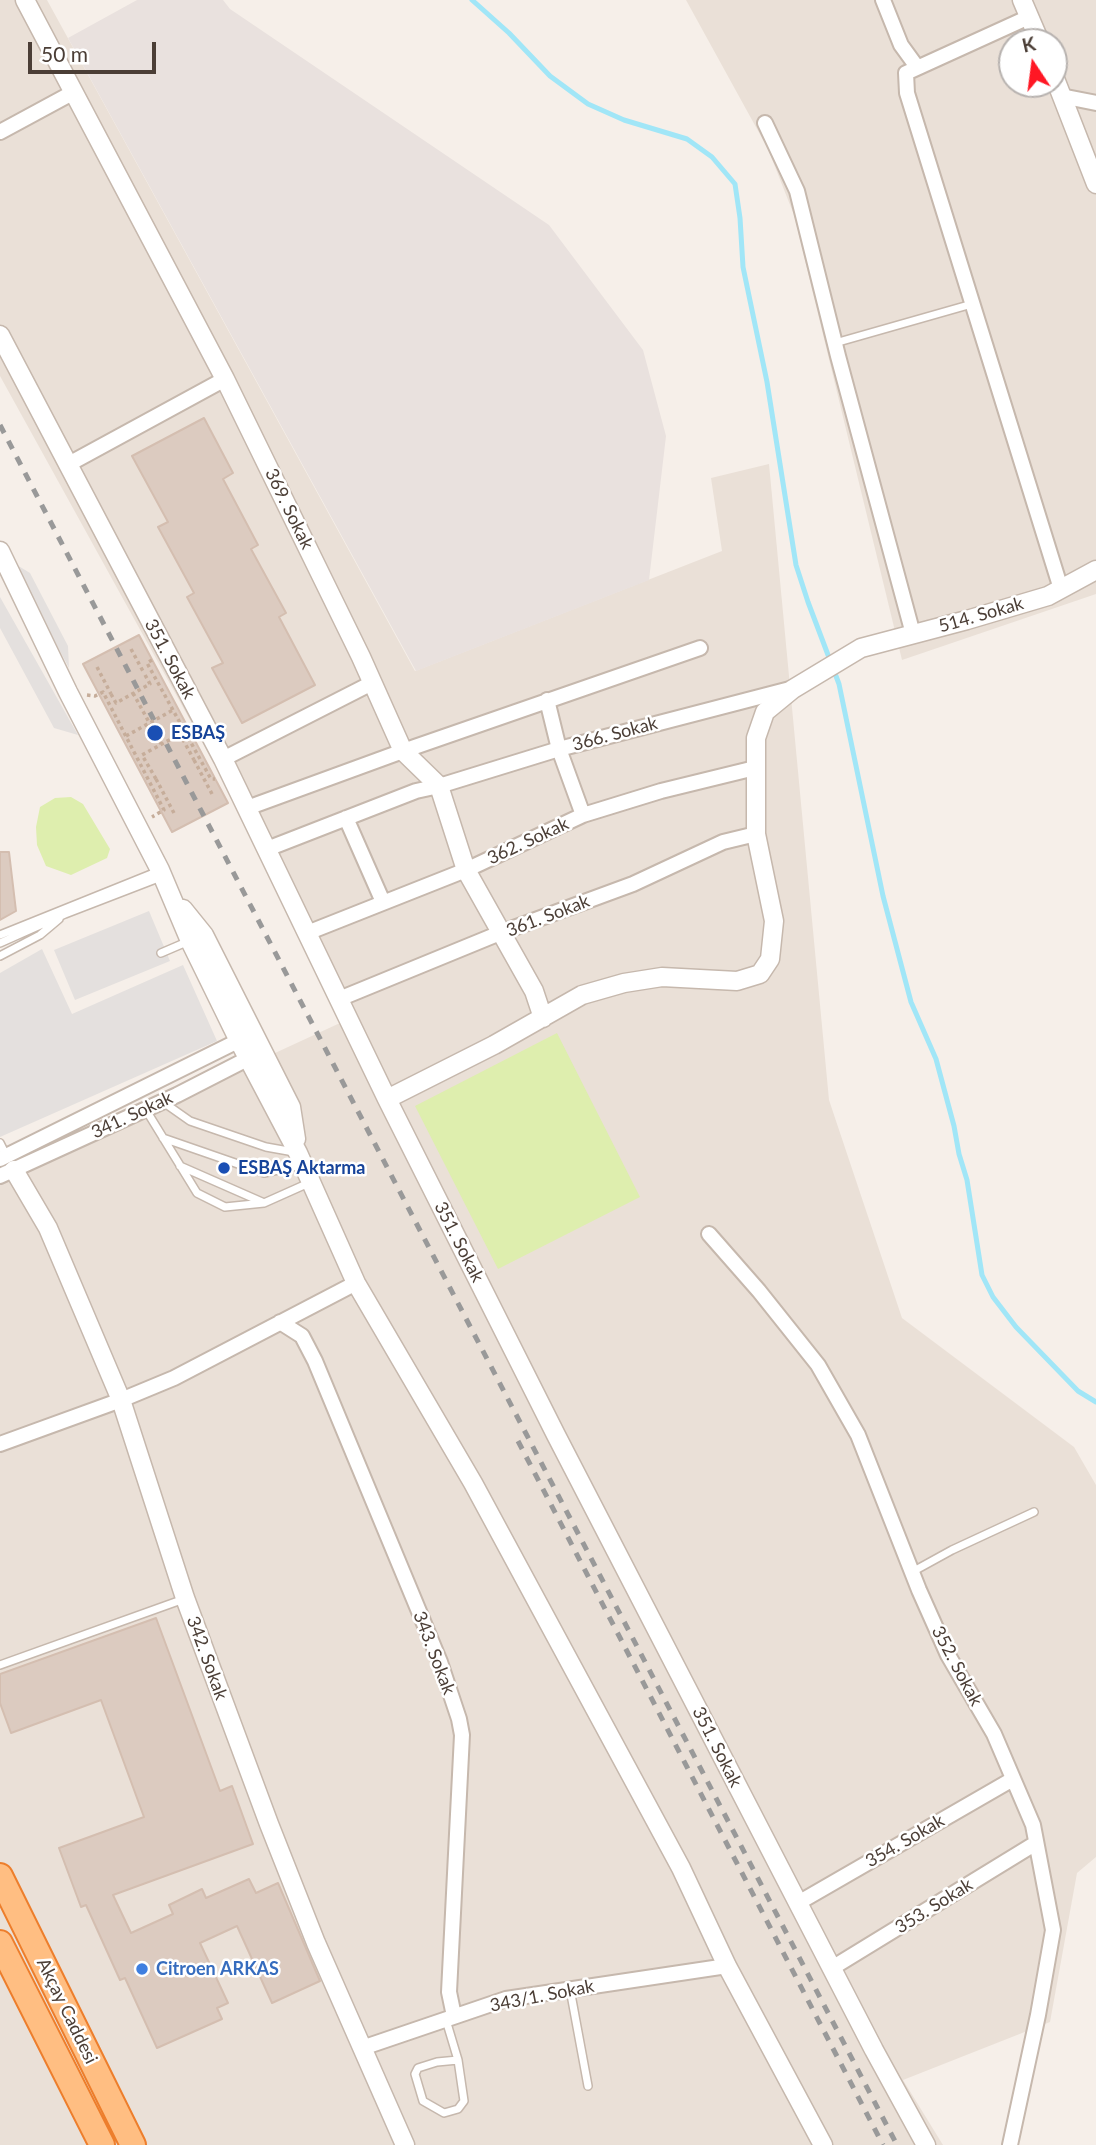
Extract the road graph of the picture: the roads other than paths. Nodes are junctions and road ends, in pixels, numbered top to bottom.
1 (25, 0) edge
2 (883, 0) edge
3 (1026, 8) edge
4 (1034, 28) edge
5 (917, 67) junction
6 (74, 92) junction
7 (1068, 97) edge
8 (1062, 98) edge
9 (1096, 103) edge
10 (765, 123) dead end
11 (0, 132) edge
12 (1091, 155) edge
13 (1096, 184) edge
14 (972, 304) junction
15 (0, 335) edge
16 (834, 343) junction
17 (225, 379) junction
18 (67, 465) junction
19 (0, 551) edge
20 (1096, 570) edge
21 (1060, 589) junction
22 (913, 634) junction
23 (700, 648) dead end
24 (372, 683) junction
25 (793, 689) junction
26 (547, 700) junction
27 (559, 749) junction
28 (403, 751) junction
29 (223, 759) junction
30 (755, 768) junction
31 (439, 786) junction
32 (247, 808) junction
33 (583, 815) junction
34 (346, 818) junction
35 (756, 834) junction
36 (267, 849) junction
37 (466, 870) junction
38 (164, 879) junction
39 (383, 902) junction
40 (64, 911) junction
41 (307, 933) junction
42 (500, 933) junction
43 (0, 934) edge
44 (190, 941) junction
45 (0, 943) edge
46 (161, 953) dead end
47 (0, 956) edge
48 (339, 999) junction
49 (543, 1018) junction
50 (246, 1037) junction
51 (256, 1055) junction
52 (387, 1099) junction
53 (162, 1102) junction
54 (145, 1109) junction
55 (162, 1138) junction
56 (301, 1159) junction
57 (3, 1162) edge
58 (179, 1166) junction
59 (311, 1181) junction
60 (264, 1203) junction
61 (709, 1234) dead end
62 (356, 1283) junction
63 (280, 1322) junction
64 (121, 1400) junction
65 (0, 1444) edge
66 (1034, 1512) dead end
67 (912, 1572) junction
68 (185, 1598) junction
69 (0, 1665) edge
70 (1013, 1779) junction
71 (1036, 1843) junction
72 (0, 1876) edge
73 (798, 1903) junction
74 (0, 1943) edge
75 (727, 1966) junction
76 (832, 1968) junction
77 (570, 1989) junction
78 (450, 2018) junction
79 (362, 2048) junction
80 (458, 2060) junction
81 (588, 2087) dead end
82 (102, 2145) edge
83 (133, 2145) edge
84 (405, 2145) edge
85 (823, 2145) edge
86 (926, 2145) edge
87 (1010, 2145) edge

1 - 6 street, 369. Sokak
2 - 5 street
3 - 4 street
3 - 5 street
5 - 14 street
6 - 11 street
6 - 17 street, 369. Sokak
7 - 9 street
8 - 12 street
10 - 16 street
12 - 13 street
14 - 16 lane
14 - 21 street
15 - 18 street, 351. Sokak
16 - 22 street
17 - 18 street
17 - 24 street, 369. Sokak
18 - 29 street, 351. Sokak
19 - 38 street
20 - 21 street, 514. Sokak
21 - 22 street, 514. Sokak
22 - 25 street, 514. Sokak
23 - 26 street
24 - 28 street, 369. Sokak
24 - 29 street
25 - 27 street, 366. Sokak
25 - 30 street, 514. Sokak
26 - 27 street
26 - 28 street
27 - 31 street, 366. Sokak
27 - 33 street
28 - 31 street, 369. Sokak
28 - 32 street
29 - 32 street, 351. Sokak
30 - 33 street, 362. Sokak
30 - 35 street, 514. Sokak
31 - 34 street, 366. Sokak
31 - 37 street, 369. Sokak
32 - 36 street, 351. Sokak
33 - 37 street, 362. Sokak
34 - 36 street, 366. Sokak
34 - 39 street
35 - 42 street, 361. Sokak
35 - 49 street, 514. Sokak
36 - 41 street, 351. Sokak
37 - 39 street, 362. Sokak
37 - 42 street, 369. Sokak
38 - 40 lane
38 - 44 street
38 - 50 street
39 - 41 street, 362. Sokak
40 - 43 lane
40 - 45 lane
40 - 47 lane
41 - 48 street, 351. Sokak
42 - 48 street, 361. Sokak
42 - 49 street, 369. Sokak
44 - 46 lane
44 - 50 street
48 - 52 street, 351. Sokak
49 - 52 street, 514. Sokak
50 - 51 street
50 - 57 street, 341. Sokak
51 - 53 street, 341. Sokak
51 - 56 street
52 - 73 street, 351. Sokak
53 - 54 street, 341. Sokak
53 - 56 lane
54 - 55 lane
54 - 57 street, 341. Sokak
55 - 56 lane
55 - 58 lane
56 - 59 street
57 - 64 street, 342. Sokak
58 - 60 lane
58 - 60 lane
59 - 60 lane
59 - 62 street
61 - 67 street, 352. Sokak
62 - 63 street
62 - 75 street
63 - 64 street
63 - 78 street, 343. Sokak
64 - 65 street
64 - 68 street, 342. Sokak
66 - 67 lane
67 - 70 street, 352. Sokak
68 - 69 lane
68 - 79 street, 342. Sokak
70 - 71 street, 352. Sokak
70 - 73 street, 354. Sokak
71 - 76 street, 353. Sokak
71 - 87 street, 352. Sokak
72 - 83 highway, Akçay Caddesi
73 - 76 street, 351. Sokak
74 - 82 highway, Akçay Caddesi
75 - 77 street, 343/1. Sokak
75 - 85 street
76 - 86 street, 351. Sokak
77 - 78 street, 343/1. Sokak
77 - 81 lane
78 - 79 street, 343/1. Sokak
78 - 80 lane
79 - 84 street, 342. Sokak
80 - 80 lane

